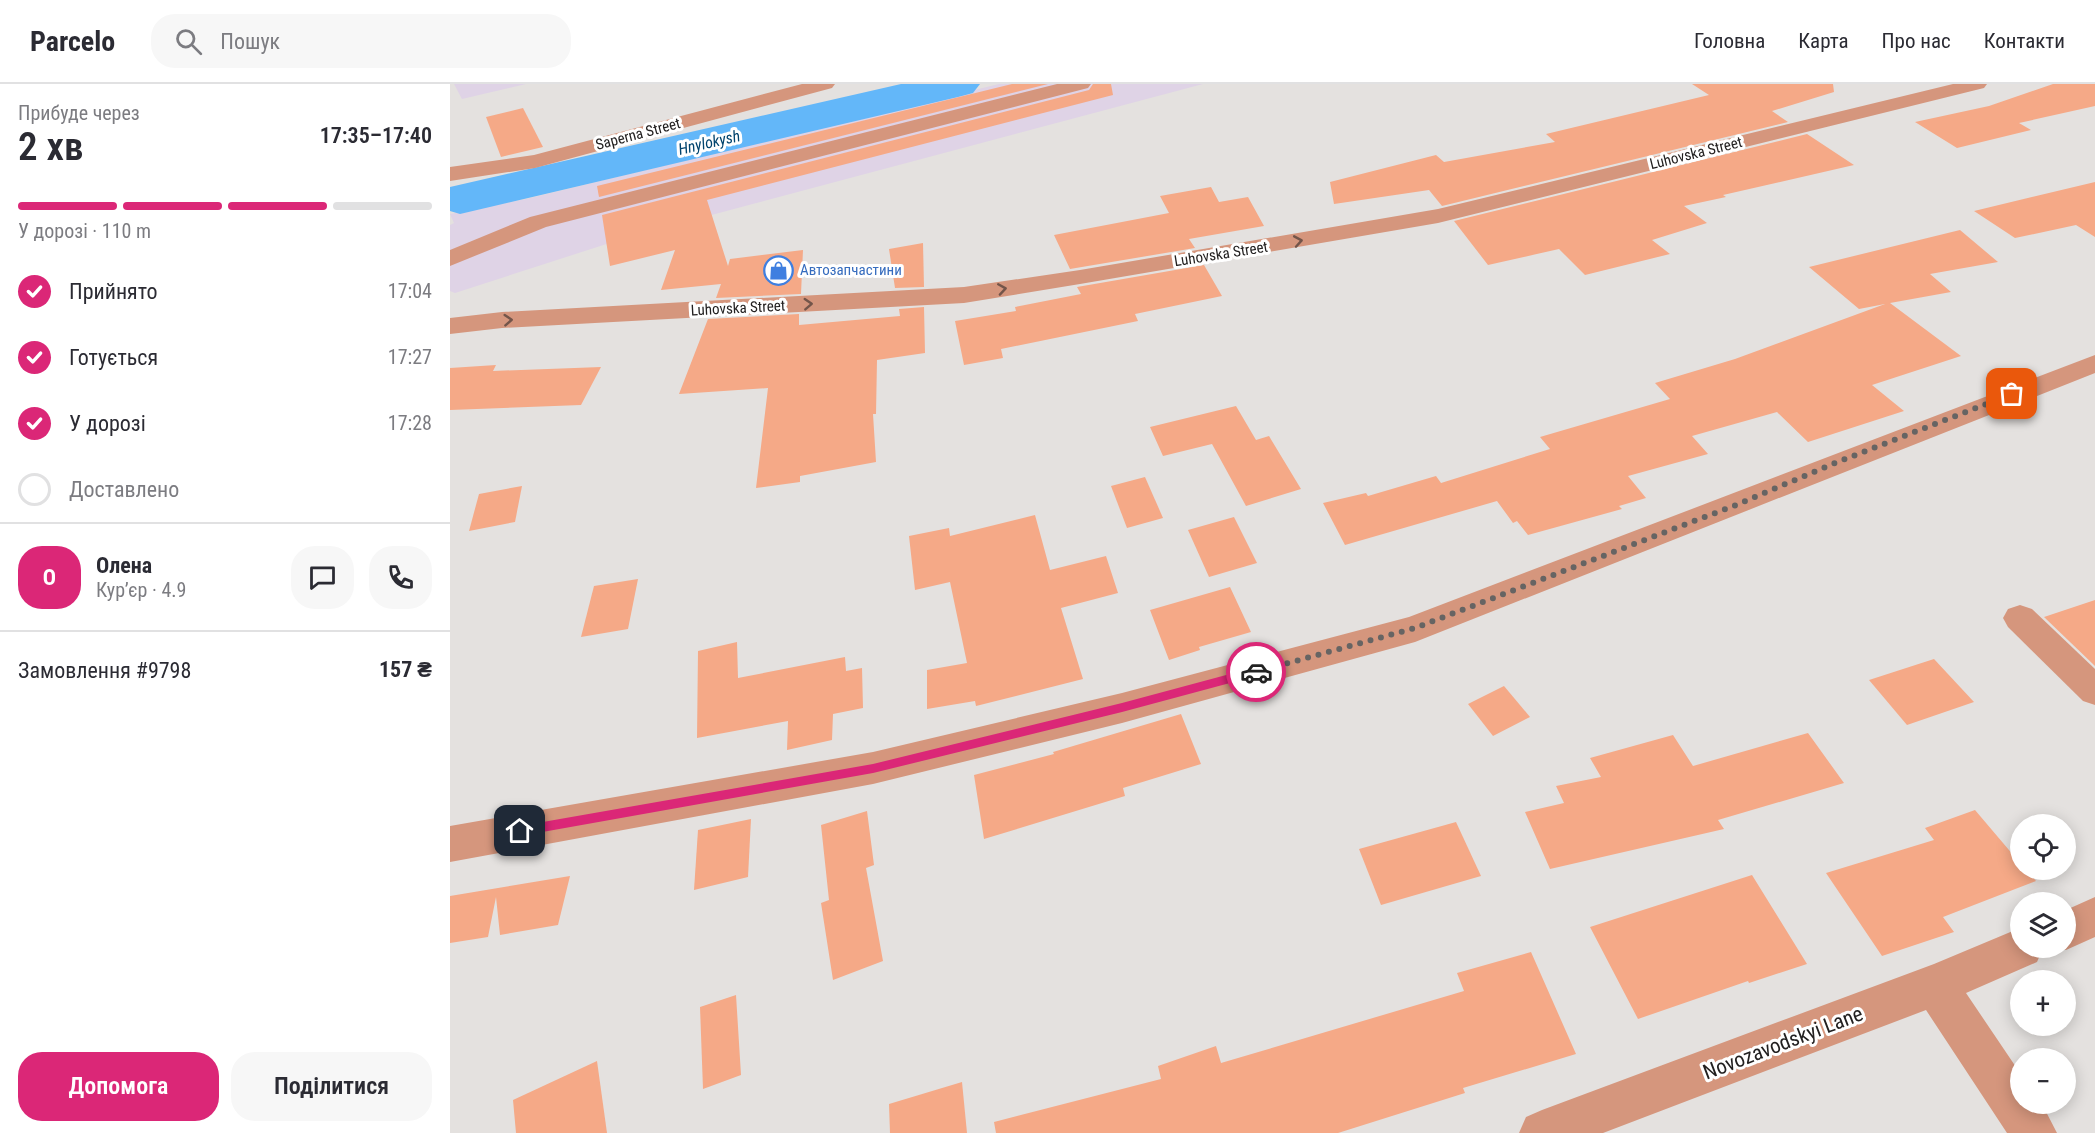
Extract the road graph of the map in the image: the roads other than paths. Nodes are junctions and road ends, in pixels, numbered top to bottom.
1 (825, 84) edge
2 (1081, 84) edge
3 (1977, 84) edge
4 (450, 174) edge
5 (450, 260) edge
6 (450, 326) edge
7 (2095, 363) edge
8 (2020, 618) dead end
9 (2095, 691) edge
10 (450, 844) edge
11 (2095, 917) edge
12 (2076, 926) edge
13 (2010, 953) edge
14 (1935, 985) junction
15 (1542, 1133) edge
16 (2034, 1133) edge

1 - 4 street, Saperna Street
2 - 5 street
6 -> 3 street, Luhovska Street
7 - 10 street
8 - 9 street
11 - 12 street
13 - 14 street, Novozavodskyi Lane
14 - 15 street, Novozavodskyi Lane
14 - 16 street

